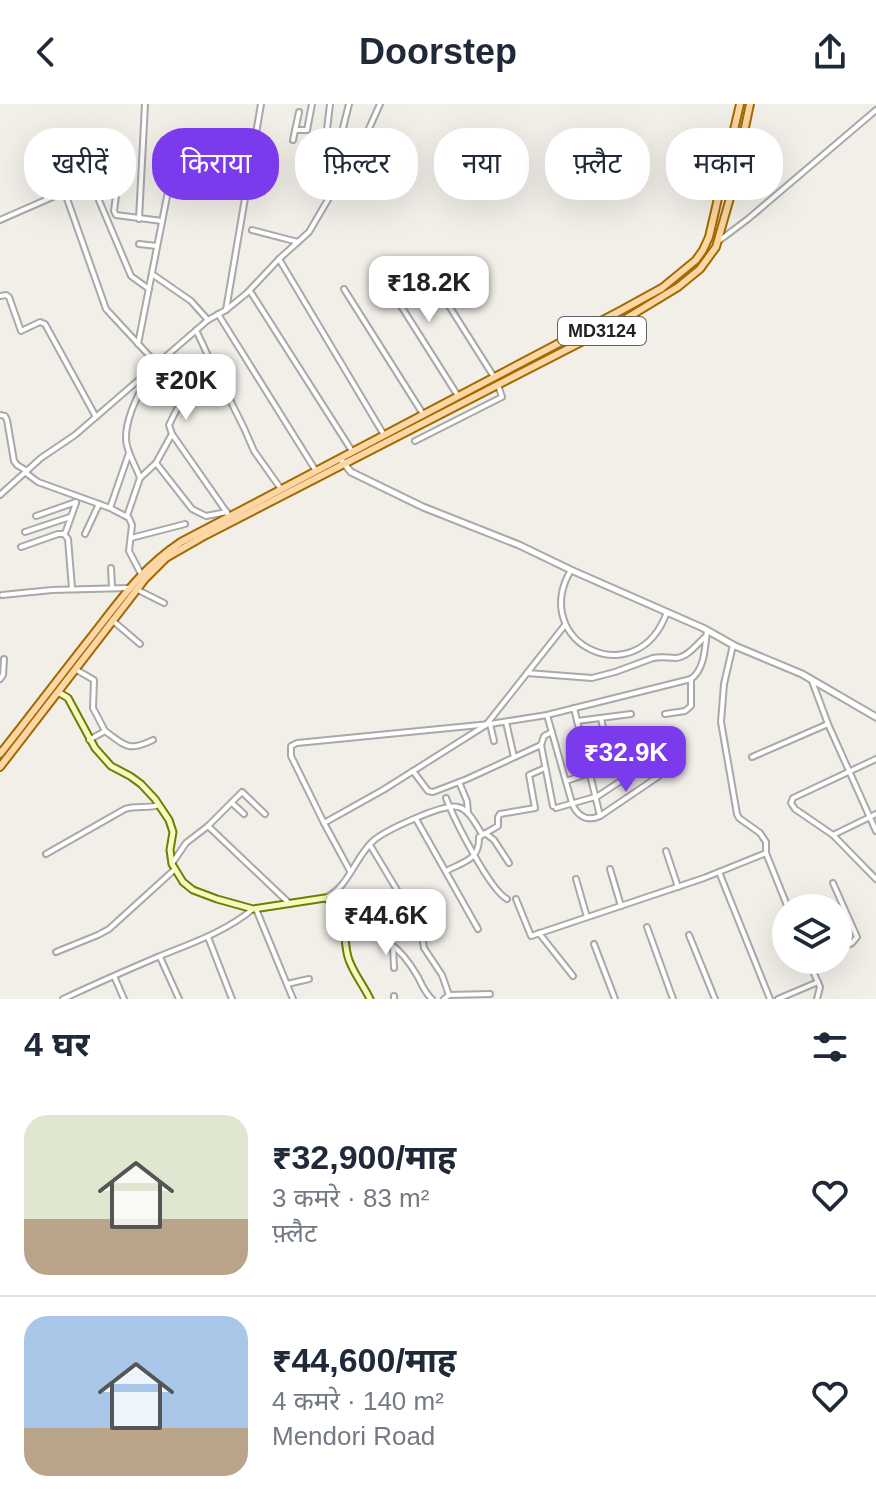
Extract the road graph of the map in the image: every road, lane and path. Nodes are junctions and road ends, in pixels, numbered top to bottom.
1 (145, 104) edge
2 (261, 104) edge
3 (312, 104) edge
4 (330, 104) edge
5 (349, 104) edge
6 (380, 104) edge
7 (740, 104) edge
8 (750, 104) edge
9 (876, 110) edge
10 (299, 112) dead end
11 (295, 128) edge
12 (307, 128) edge
13 (327, 128) edge
14 (343, 128) edge
15 (295, 130) edge
16 (293, 140) dead end
17 (41, 200) edge
18 (67, 200) edge
19 (98, 200) edge
20 (115, 200) edge
21 (166, 200) edge
22 (139, 219) junction
23 (0, 220) edge
24 (162, 221) junction
25 (252, 230) dead end
26 (718, 241) junction
27 (298, 242) junction
28 (139, 244) dead end
29 (157, 246) junction
30 (279, 259) junction
31 (377, 268) dead end
32 (425, 268) dead end
33 (152, 274) junction
34 (149, 289) junction
35 (344, 289) dead end
36 (249, 291) junction
37 (0, 296) edge
38 (226, 310) junction
39 (218, 314) junction
40 (208, 320) junction
41 (196, 330) junction
42 (138, 344) junction
43 (210, 360) junction
44 (154, 365) junction
45 (494, 377) junction
46 (498, 385) junction
47 (458, 396) junction
48 (445, 403) junction
49 (458, 406) junction
50 (449, 410) junction
51 (423, 414) junction
52 (0, 415) edge
53 (96, 417) junction
54 (461, 418) junction
55 (424, 424) junction
56 (172, 434) junction
57 (384, 435) junction
58 (425, 436) junction
59 (415, 441) dead end
60 (129, 451) junction
61 (352, 451) junction
62 (342, 461) junction
63 (156, 463) junction
64 (316, 471) junction
65 (27, 472) junction
66 (140, 478) junction
67 (281, 489) junction
68 (0, 495) edge
69 (77, 500) junction
70 (99, 504) junction
71 (110, 508) junction
72 (228, 514) junction
73 (36, 516) dead end
74 (127, 516) junction
75 (70, 517) junction
76 (185, 524) dead end
77 (25, 532) dead end
78 (64, 534) junction
79 (85, 534) dead end
80 (131, 538) junction
81 (21, 547) dead end
82 (111, 568) dead end
83 (571, 570) junction
84 (141, 574) junction
85 (112, 587) junction
86 (128, 588) junction
87 (137, 589) junction
88 (73, 590) junction
89 (2, 595) dead end
90 (164, 603) dead end
91 (667, 612) junction
92 (112, 620) junction
93 (565, 625) junction
94 (708, 633) junction
95 (730, 643) junction
96 (140, 644) dead end
97 (4, 659) dead end
98 (75, 669) junction
99 (527, 673) junction
100 (0, 679) edge
101 (691, 679) junction
102 (811, 679) junction
103 (58, 692) junction
104 (574, 708) junction
105 (631, 714) dead end
106 (665, 714) dead end
107 (547, 715) junction
108 (876, 717) edge
109 (601, 718) junction
110 (577, 721) junction
111 (506, 722) junction
112 (828, 724) junction
113 (488, 725) junction
114 (105, 731) junction
115 (552, 732) junction
116 (89, 740) junction
117 (153, 740) dead end
118 (494, 741) dead end
119 (628, 744) dead end
120 (541, 745) junction
121 (606, 745) junction
122 (672, 751) dead end
123 (4, 753) edge
124 (514, 757) junction
125 (752, 757) dead end
126 (876, 759) edge
127 (611, 766) junction
128 (0, 767) edge
129 (642, 767) dead end
130 (545, 768) junction
131 (413, 771) junction
132 (849, 772) junction
133 (590, 774) junction
134 (659, 776) dead end
135 (566, 781) junction
136 (459, 782) junction
137 (595, 797) junction
138 (446, 798) dead end
139 (232, 803) junction
140 (572, 803) junction
141 (159, 805) junction
142 (449, 806) junction
143 (468, 813) junction
144 (244, 814) dead end
145 (265, 814) dead end
146 (876, 814) edge
147 (600, 816) junction
148 (870, 817) junction
149 (416, 819) junction
150 (324, 823) junction
151 (208, 826) junction
152 (876, 831) edge
153 (483, 834) junction
154 (833, 835) junction
155 (370, 845) junction
156 (666, 851) dead end
157 (766, 853) junction
158 (46, 854) dead end
159 (475, 856) junction
160 (509, 863) dead end
161 (173, 867) junction
162 (610, 869) dead end
163 (350, 871) junction
164 (446, 871) junction
165 (719, 872) junction
166 (576, 879) dead end
167 (876, 879) edge
168 (833, 883) dead end
169 (678, 887) junction
170 (782, 894) edge
171 (838, 894) edge
172 (325, 898) junction
173 (507, 899) dead end
174 (516, 899) dead end
175 (290, 904) junction
176 (621, 906) junction
177 (255, 909) junction
178 (587, 917) junction
179 (852, 926) edge
180 (647, 927) dead end
181 (478, 929) dead end
182 (346, 932) junction
183 (539, 933) junction
184 (689, 935) dead end
185 (208, 937) junction
186 (852, 943) edge
187 (594, 944) dead end
188 (393, 945) junction
189 (56, 952) dead end
190 (159, 957) junction
191 (394, 968) dead end
192 (815, 974) edge
193 (114, 976) junction
194 (573, 976) dead end
195 (309, 979) dead end
196 (818, 982) junction
197 (287, 984) junction
198 (490, 994) dead end
199 (71, 997) edge
200 (446, 997) edge
201 (713, 998) edge
202 (63, 999) edge
203 (124, 999) edge
204 (179, 999) edge
205 (232, 999) edge
206 (293, 999) edge
207 (370, 999) edge
208 (432, 999) edge
209 (615, 999) edge
210 (673, 999) edge
211 (770, 999) edge
212 (778, 999) edge
213 (817, 999) edge

1 - 22 street
2 - 38 street
3 - 12 street
4 - 13 street
5 - 14 street
6 - 27 street
7 - 45 main road, MD3124
8 - 26 main road, MD3124
9 - 26 street
10 - 11 street
15 - 16 street
17 - 23 street
18 - 42 street
19 - 34 street
20 - 22 street
21 - 24 street
22 - 24 street
24 - 29 street
25 - 27 street
26 - 46 main road, MD3124
27 - 30 street
28 - 29 street
29 - 33 street
30 - 36 street
30 - 57 street
31 - 47 street
32 - 45 street
33 - 34 street
33 - 40 street
34 - 42 street
35 - 51 street
36 - 38 street
36 - 61 street
37 - 53 street
38 - 39 street
39 - 40 street
39 - 64 street
40 - 41 street
41 - 43 street
41 - 44 street
42 - 44 street
43 - 56 street
43 - 67 street
44 - 53 street
44 - 60 street
45 - 47 main road, MD3124
46 - 49 main road, MD3124
46 - 54 street
47 - 48 main road, MD3124
48 - 50 main road
48 - 51 main road, MD3124
49 - 50 main road, MD3124
49 - 54 street
50 - 55 main road, MD3124
51 - 57 main road, MD3124
52 - 65 street
53 - 65 street
54 - 58 street
55 - 58 street
55 - 62 main road, MD3124
56 - 63 street
56 - 72 street
57 - 61 main road, MD3124
58 - 59 street
60 - 66 street
60 - 71 street
61 - 62 main road, MD3124
62 - 64 main road
62 - 83 street
62 - 87 main road, MD3124
63 - 66 street
63 - 72 street
64 - 67 main road
65 - 68 street
65 - 69 street
66 - 74 street
67 - 72 main road
69 - 70 street
69 - 73 street
69 - 75 street
70 - 71 street
70 - 79 street
71 - 74 street
72 - 84 main road
74 - 80 street
75 - 77 street
75 - 78 street
76 - 80 street
78 - 81 street
78 - 88 street
80 - 84 street
82 - 85 street
83 - 91 street
83 - 93 street
84 - 86 main road
85 - 86 street
85 - 88 street
86 - 87 street
86 - 123 main road
87 - 90 street
87 - 92 main road
88 - 89 street
91 - 93 street
91 - 94 street
92 - 96 street
92 - 98 main road
93 - 99 street
94 - 95 street
94 - 99 street
94 - 101 street
95 - 102 street
95 - 157 street
97 - 100 street
98 - 103 main road
98 - 114 street
99 - 113 street
101 - 104 street
101 - 106 street
102 - 108 street
102 - 112 street
103 - 116 main road
103 - 123 main road
104 - 107 street
104 - 110 street
105 - 109 street
107 - 111 street
107 - 115 street
109 - 110 street
109 - 121 street
110 - 133 street
111 - 113 street
111 - 124 street
112 - 125 street
112 - 132 street
113 - 118 street
113 - 131 street
113 - 150 street
114 - 116 street
114 - 117 street
115 - 120 street
115 - 135 street
116 - 141 main road
119 - 121 street
120 - 124 street
120 - 130 street
121 - 127 street
122 - 127 street
123 - 128 main road
124 - 136 street
126 - 132 street
127 - 133 street
129 - 137 street
130 - 140 street
130 - 153 street
131 - 136 street
131 - 150 street
132 - 148 street
132 - 154 street
133 - 135 street
133 - 137 street
134 - 147 street
135 - 140 street
136 - 143 street
137 - 140 street
137 - 147 street
138 - 142 street
139 - 144 street
139 - 145 street
139 - 151 street
140 - 147 street
141 - 158 street
141 - 161 main road
142 - 143 street
142 - 149 street
142 - 159 street
143 - 153 street
146 - 148 street
148 - 152 street
148 - 154 street
149 - 155 street
149 - 164 street
150 - 163 street
151 - 161 street
151 - 175 street
153 - 159 street
153 - 160 street
154 - 167 street
155 - 163 street
155 - 200 street
156 - 169 street
157 - 165 street
157 - 170 street
159 - 164 street
159 - 173 street
161 - 177 main road
161 - 189 street
162 - 176 street
163 - 172 street
164 - 181 street
165 - 169 street
165 - 211 street
166 - 178 street
168 - 171 street
169 - 176 street
172 - 175 main road
172 - 182 main road
174 - 183 street
175 - 177 main road
176 - 178 street
177 - 185 street
177 - 197 street
178 - 183 street
179 - 186 street
180 - 210 street
182 - 188 street
182 - 207 main road
183 - 194 street
184 - 201 street
185 - 190 street
185 - 205 street
187 - 209 street
188 - 191 street
188 - 208 street
190 - 193 street
190 - 204 street
192 - 196 street
193 - 199 street
193 - 203 street
195 - 197 street
196 - 212 street
196 - 213 street
197 - 206 street
198 - 200 street
199 - 202 street

